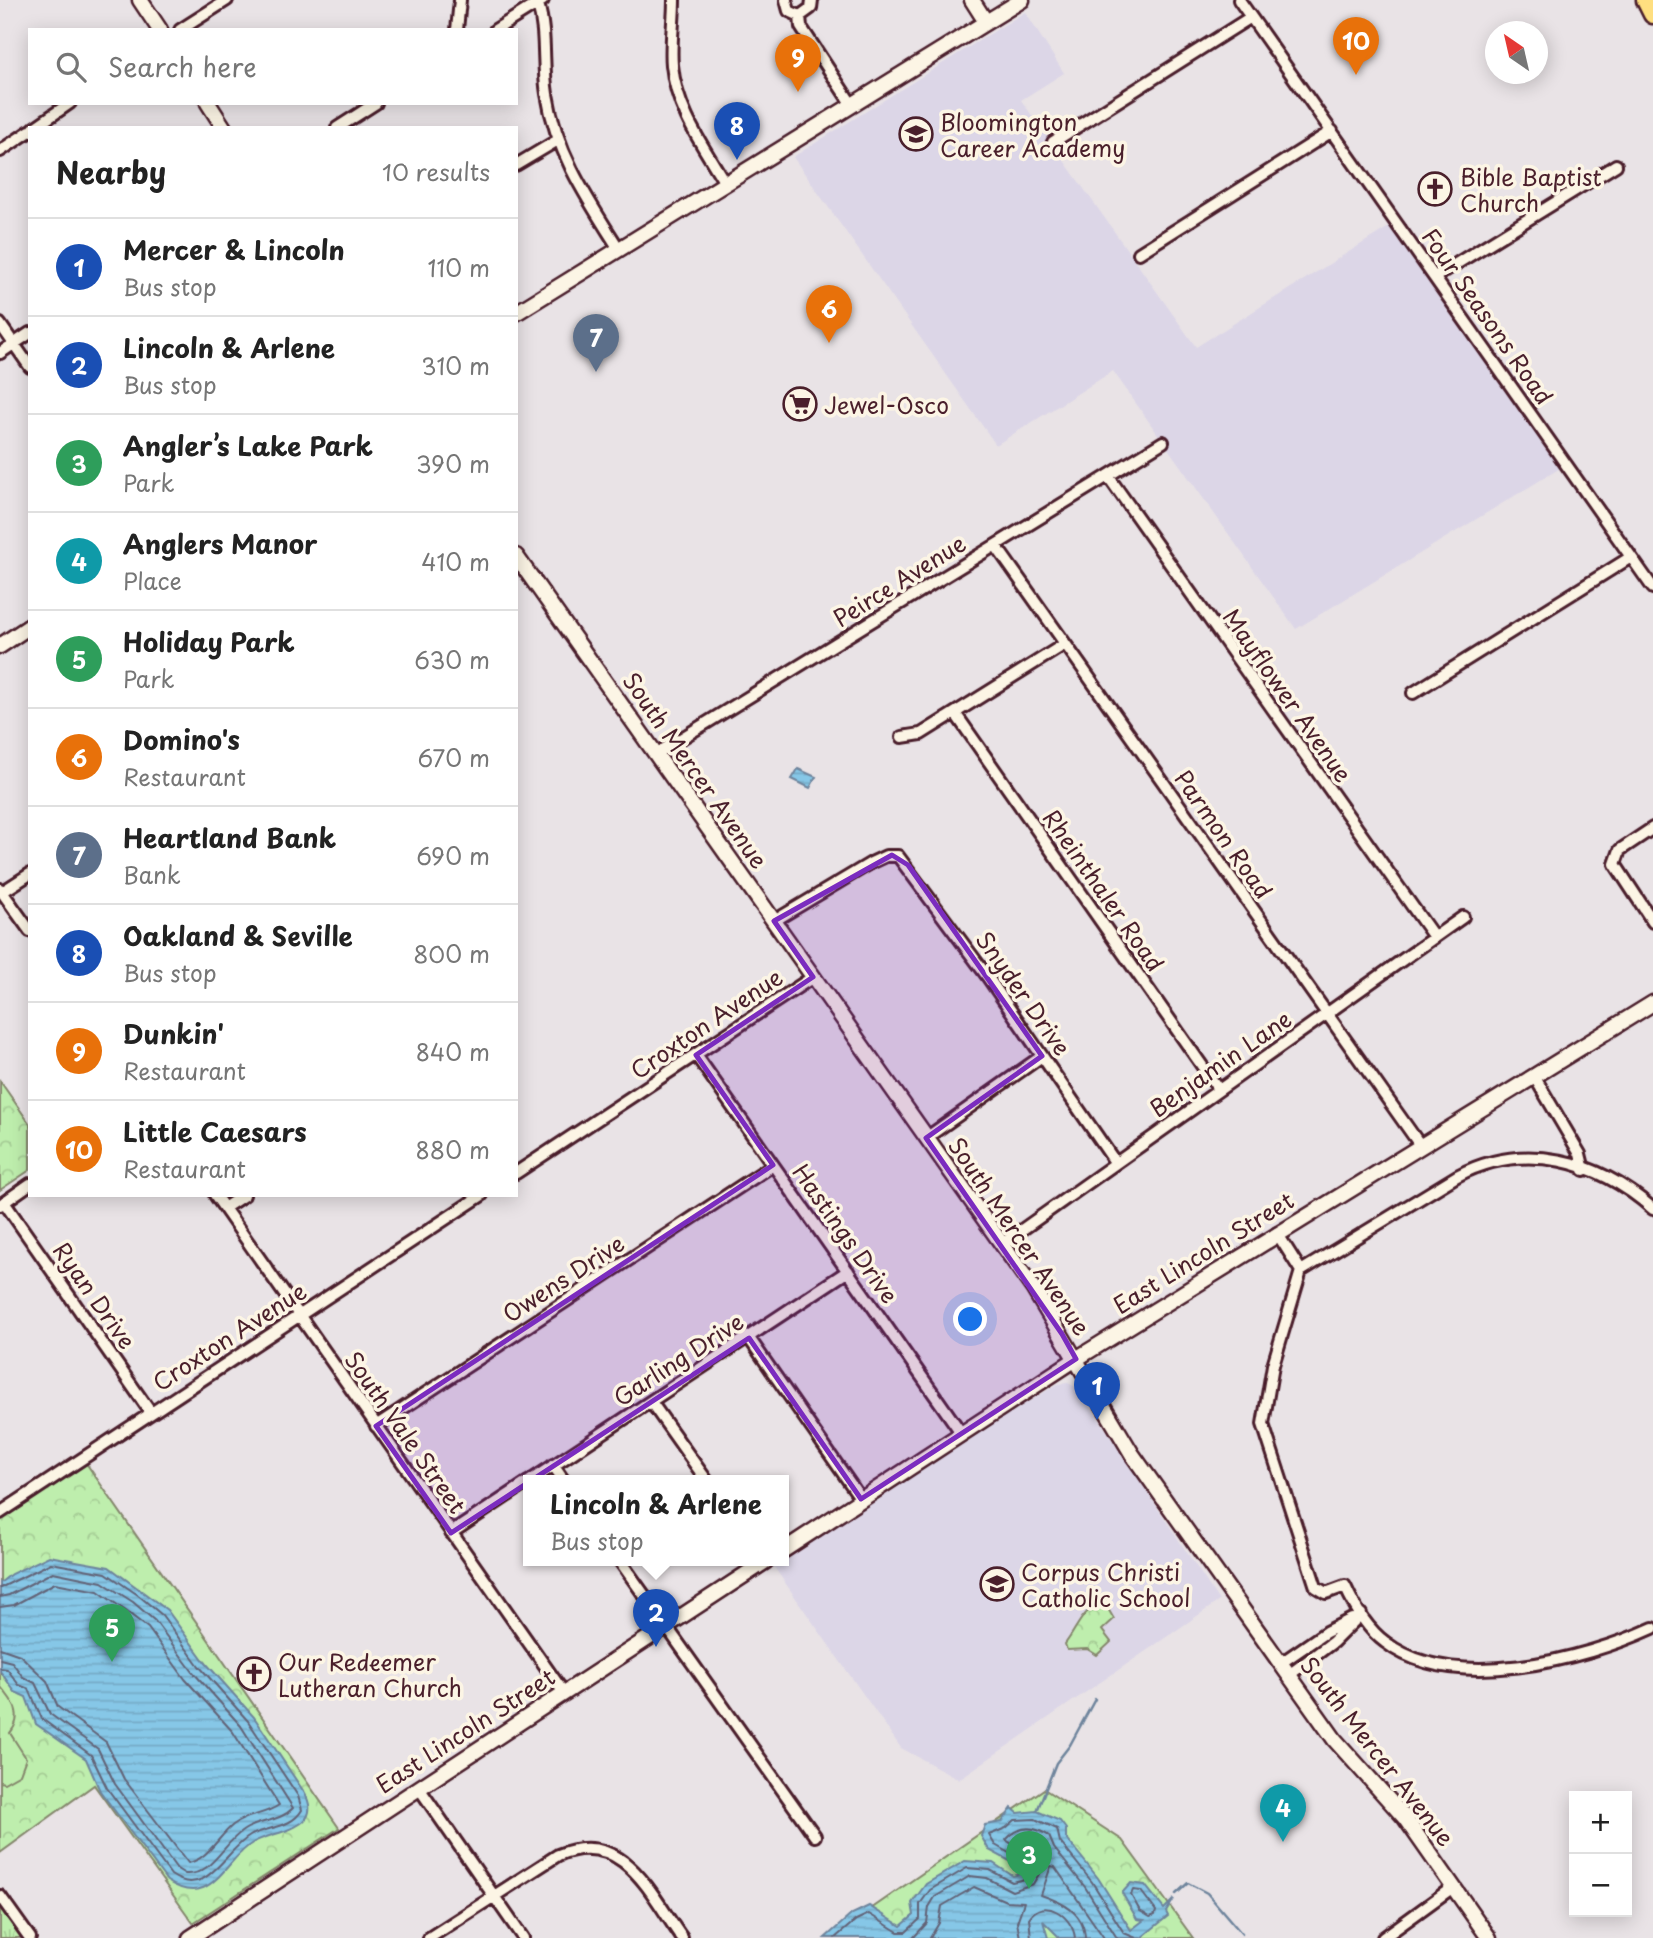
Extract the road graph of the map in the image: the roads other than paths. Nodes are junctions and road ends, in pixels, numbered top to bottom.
1 (140, 0) edge
2 (227, 0) edge
3 (460, 0) edge
4 (674, 0) edge
5 (786, 0) edge
6 (812, 0) edge
7 (972, 0) edge
8 (1022, 0) edge
9 (1239, 0) edge
10 (1646, 0) edge
11 (541, 2) edge
12 (1653, 14) edge
13 (800, 16) junction
14 (1251, 17) junction
15 (986, 22) junction
16 (159, 28) edge
17 (183, 28) edge
18 (457, 28) edge
19 (498, 28) edge
20 (67, 105) edge
21 (209, 105) edge
22 (373, 105) edge
23 (852, 105) junction
24 (37, 126) edge
25 (223, 126) edge
26 (340, 126) edge
27 (1332, 131) junction
28 (28, 132) edge
29 (558, 140) junction
30 (1053, 142) dead end
31 (0, 151) edge
32 (518, 164) edge
33 (1616, 165) dead end
34 (725, 183) junction
35 (619, 249) junction
36 (1139, 253) dead end
37 (1435, 277) junction
38 (518, 312) edge
39 (0, 324) edge
40 (28, 334) edge
41 (13, 344) junction
42 (0, 352) edge
43 (28, 364) edge
44 (1163, 442) dead end
45 (1108, 476) junction
46 (996, 545) junction
47 (1631, 557) junction
48 (518, 559) edge
49 (1653, 588) edge
50 (28, 627) edge
51 (1065, 644) junction
52 (0, 646) edge
53 (1413, 693) dead end
54 (955, 713) junction
55 (902, 737) dead end
56 (656, 754) junction
57 (1653, 828) edge
58 (28, 875) edge
59 (1, 891) edge
60 (1462, 917) dead end
61 (774, 922) junction
62 (1653, 922) edge
63 (28, 928) edge
64 (1434, 937) junction
65 (813, 977) junction
66 (1653, 1003) edge
67 (1324, 1014) junction
68 (696, 1055) junction
69 (1042, 1056) junction
70 (1534, 1076) junction
71 (1219, 1090) junction
72 (926, 1138) junction
73 (1420, 1145) junction
74 (1115, 1162) junction
75 (773, 1165) junction
76 (1584, 1170) junction
77 (518, 1172) edge
78 (28, 1185) edge
79 (1653, 1194) edge
80 (216, 1197) edge
81 (240, 1197) edge
82 (479, 1197) edge
83 (1643, 1200) junction
84 (2, 1203) edge
85 (224, 1208) junction
86 (1653, 1209) edge
87 (1276, 1233) junction
88 (1002, 1244) junction
89 (848, 1271) junction
90 (1301, 1271) junction
91 (299, 1316) junction
92 (749, 1338) junction
93 (1076, 1359) junction
94 (651, 1402) junction
95 (151, 1413) junction
96 (376, 1426) junction
97 (962, 1434) junction
98 (553, 1465) junction
99 (538, 1475) edge
100 (560, 1475) edge
101 (703, 1475) edge
102 (523, 1485) edge
103 (861, 1499) junction
104 (0, 1513) edge
105 (452, 1533) junction
106 (789, 1547) edge
107 (623, 1566) edge
108 (759, 1566) edge
109 (1361, 1614) junction
110 (666, 1628) junction
111 (1653, 1628) edge
112 (1285, 1669) junction
113 (564, 1693) junction
114 (419, 1788) junction
115 (815, 1836) dead end
116 (1453, 1886) junction
117 (0, 1896) edge
118 (493, 1896) junction
119 (30, 1938) edge
120 (190, 1938) edge
121 (429, 1938) edge
122 (523, 1938) edge
123 (682, 1938) edge
124 (1383, 1938) edge
125 (1489, 1938) edge

1 - 16 main road
2 - 17 street
3 - 18 street
4 - 34 street
5 - 13 street
6 - 13 street
7 - 15 main road
8 - 15 main road
9 - 14 street, Four Seasons Road
10 - 12 highway
11 - 19 street
11 - 29 street
13 - 23 street
14 - 27 street, Four Seasons Road
14 - 30 street
15 - 23 main road
20 - 24 street
21 - 25 main road
22 - 26 street
23 - 34 main road
27 - 36 street
27 - 37 street, Four Seasons Road
28 - 31 street
29 - 32 street
29 - 35 street
33 - 37 street
34 - 35 main road
35 - 38 main road
37 - 47 street, Four Seasons Road
39 - 41 street
40 - 41 street
41 - 42 street
41 - 43 street
44 - 45 street, Peirce Avenue
45 - 46 street, Peirce Avenue
45 - 64 street, Mayflower Avenue
46 - 51 street, Parmon Road
46 - 56 street, Peirce Avenue
47 - 49 street, Four Seasons Road
47 - 53 street
48 - 56 main road, South Mercer Avenue
50 - 52 main road
51 - 54 street
51 - 67 street, Parmon Road
54 - 55 street
54 - 71 street, Rheinthaler Road
56 - 61 main road, South Mercer Avenue
57 - 62 street
58 - 59 street
59 - 63 street
60 - 64 street, Benjamin Lane
61 - 65 main road, South Mercer Avenue
61 - 69 street, Snyder Drive
64 - 67 street, Benjamin Lane
65 - 68 street, Croxton Avenue
65 - 72 main road, South Mercer Avenue
66 - 70 main road, East Lincoln Street
67 - 71 street, Benjamin Lane
67 - 73 street, Parmon Road
68 - 75 street, Hastings Drive
68 - 77 street, Croxton Avenue
69 - 72 street
69 - 74 street, Snyder Drive
70 - 73 main road, East Lincoln Street
70 - 76 street
71 - 74 street, Benjamin Lane
72 - 88 main road, South Mercer Avenue
73 - 87 main road, East Lincoln Street
74 - 88 street, Benjamin Lane
75 - 89 street, Hastings Drive
75 - 96 street, Owens Drive
76 - 83 street
76 - 90 street
78 - 84 street
79 - 83 street
80 - 85 street, South Vale Street
81 - 85 street
82 - 91 street, Croxton Avenue
83 - 86 street
84 - 95 street, Ryan Drive
85 - 91 street, South Vale Street
87 - 90 street
87 - 93 main road, East Lincoln Street
88 - 93 main road, South Mercer Avenue
89 - 92 street, Garling Drive
89 - 97 street, Hastings Drive
90 - 109 street
91 - 95 street, Croxton Avenue
91 - 96 street, South Vale Street
92 - 94 street, Garling Drive
92 - 103 street
93 - 97 main road, East Lincoln Street
93 - 112 main road, South Mercer Avenue
94 - 98 street, Garling Drive
94 - 101 street
95 - 104 street, Croxton Avenue
96 - 105 street, South Vale Street
97 - 103 main road, East Lincoln Street
98 - 99 street, Garling Drive
98 - 100 street
102 - 105 street, Garling Drive
103 - 106 main road, East Lincoln Street
105 - 113 street, South Vale Street
107 - 110 street
108 - 110 main road, East Lincoln Street
109 - 111 street
109 - 112 street
110 - 113 main road, East Lincoln Street
110 - 115 street
112 - 116 main road, South Mercer Avenue
113 - 114 main road, East Lincoln Street
114 - 118 street
114 - 120 main road, East Lincoln Street
116 - 124 street
116 - 125 main road, South Mercer Avenue
117 - 119 street
118 - 121 street
118 - 122 street
118 - 123 street

